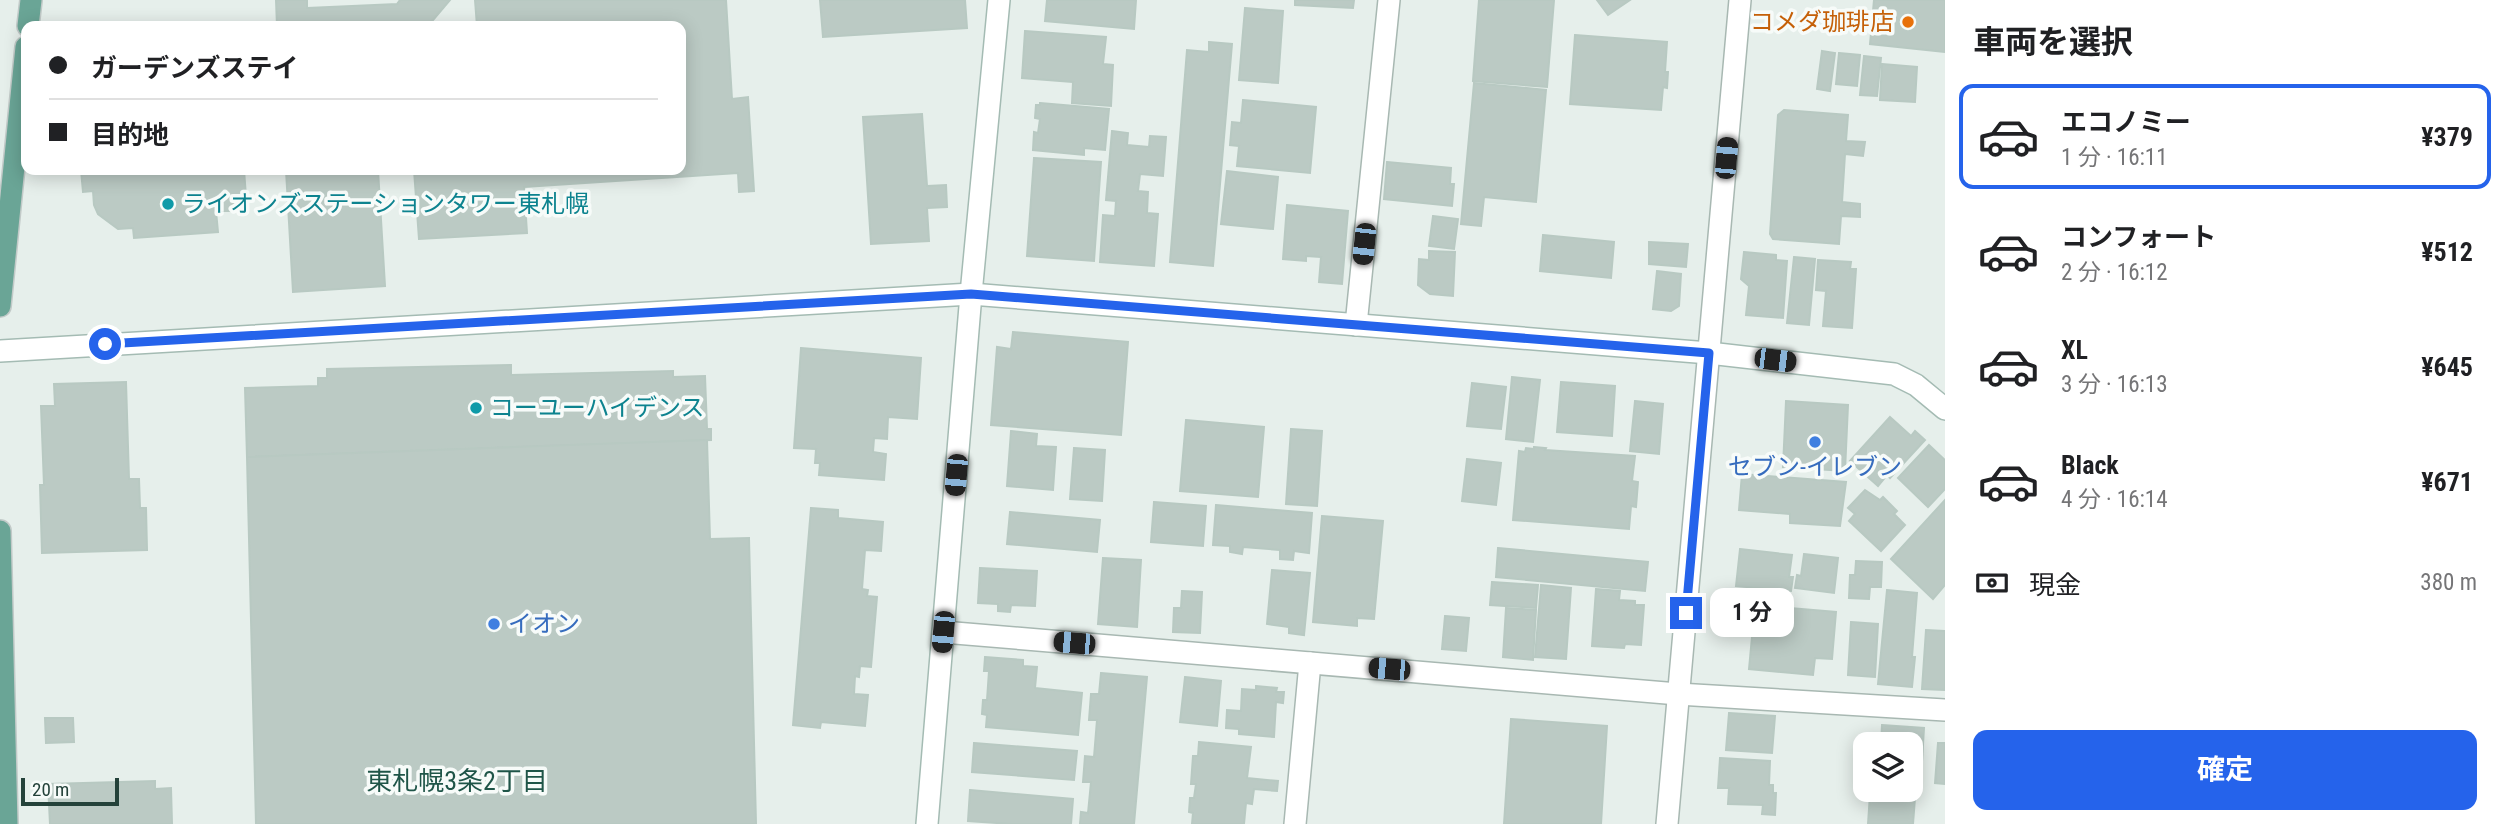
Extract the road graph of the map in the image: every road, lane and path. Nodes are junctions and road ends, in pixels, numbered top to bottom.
1 (31, 0) edge
2 (999, 0) edge
3 (1389, 0) edge
4 (1740, 0) edge
5 (29, 21) edge
6 (21, 97) edge
7 (971, 294) junction
8 (0, 306) edge
9 (1356, 325) junction
10 (0, 351) edge
11 (1709, 353) junction
12 (1945, 409) edge
13 (0, 531) edge
14 (943, 632) junction
15 (1310, 663) junction
16 (1678, 694) junction
17 (1945, 710) edge
18 (7, 824) edge
19 (927, 824) edge
20 (1295, 824) edge
21 (1667, 824) edge

1 - 5 main road
2 - 7 street
3 - 9 street
4 - 11 street
6 - 8 main road
7 - 9 street
7 - 10 street
7 - 14 street
9 - 11 street
11 - 12 street
11 - 16 street
13 - 18 main road
14 - 15 street
14 - 19 street
15 - 16 street
15 - 20 street
16 - 17 street
16 - 21 street

